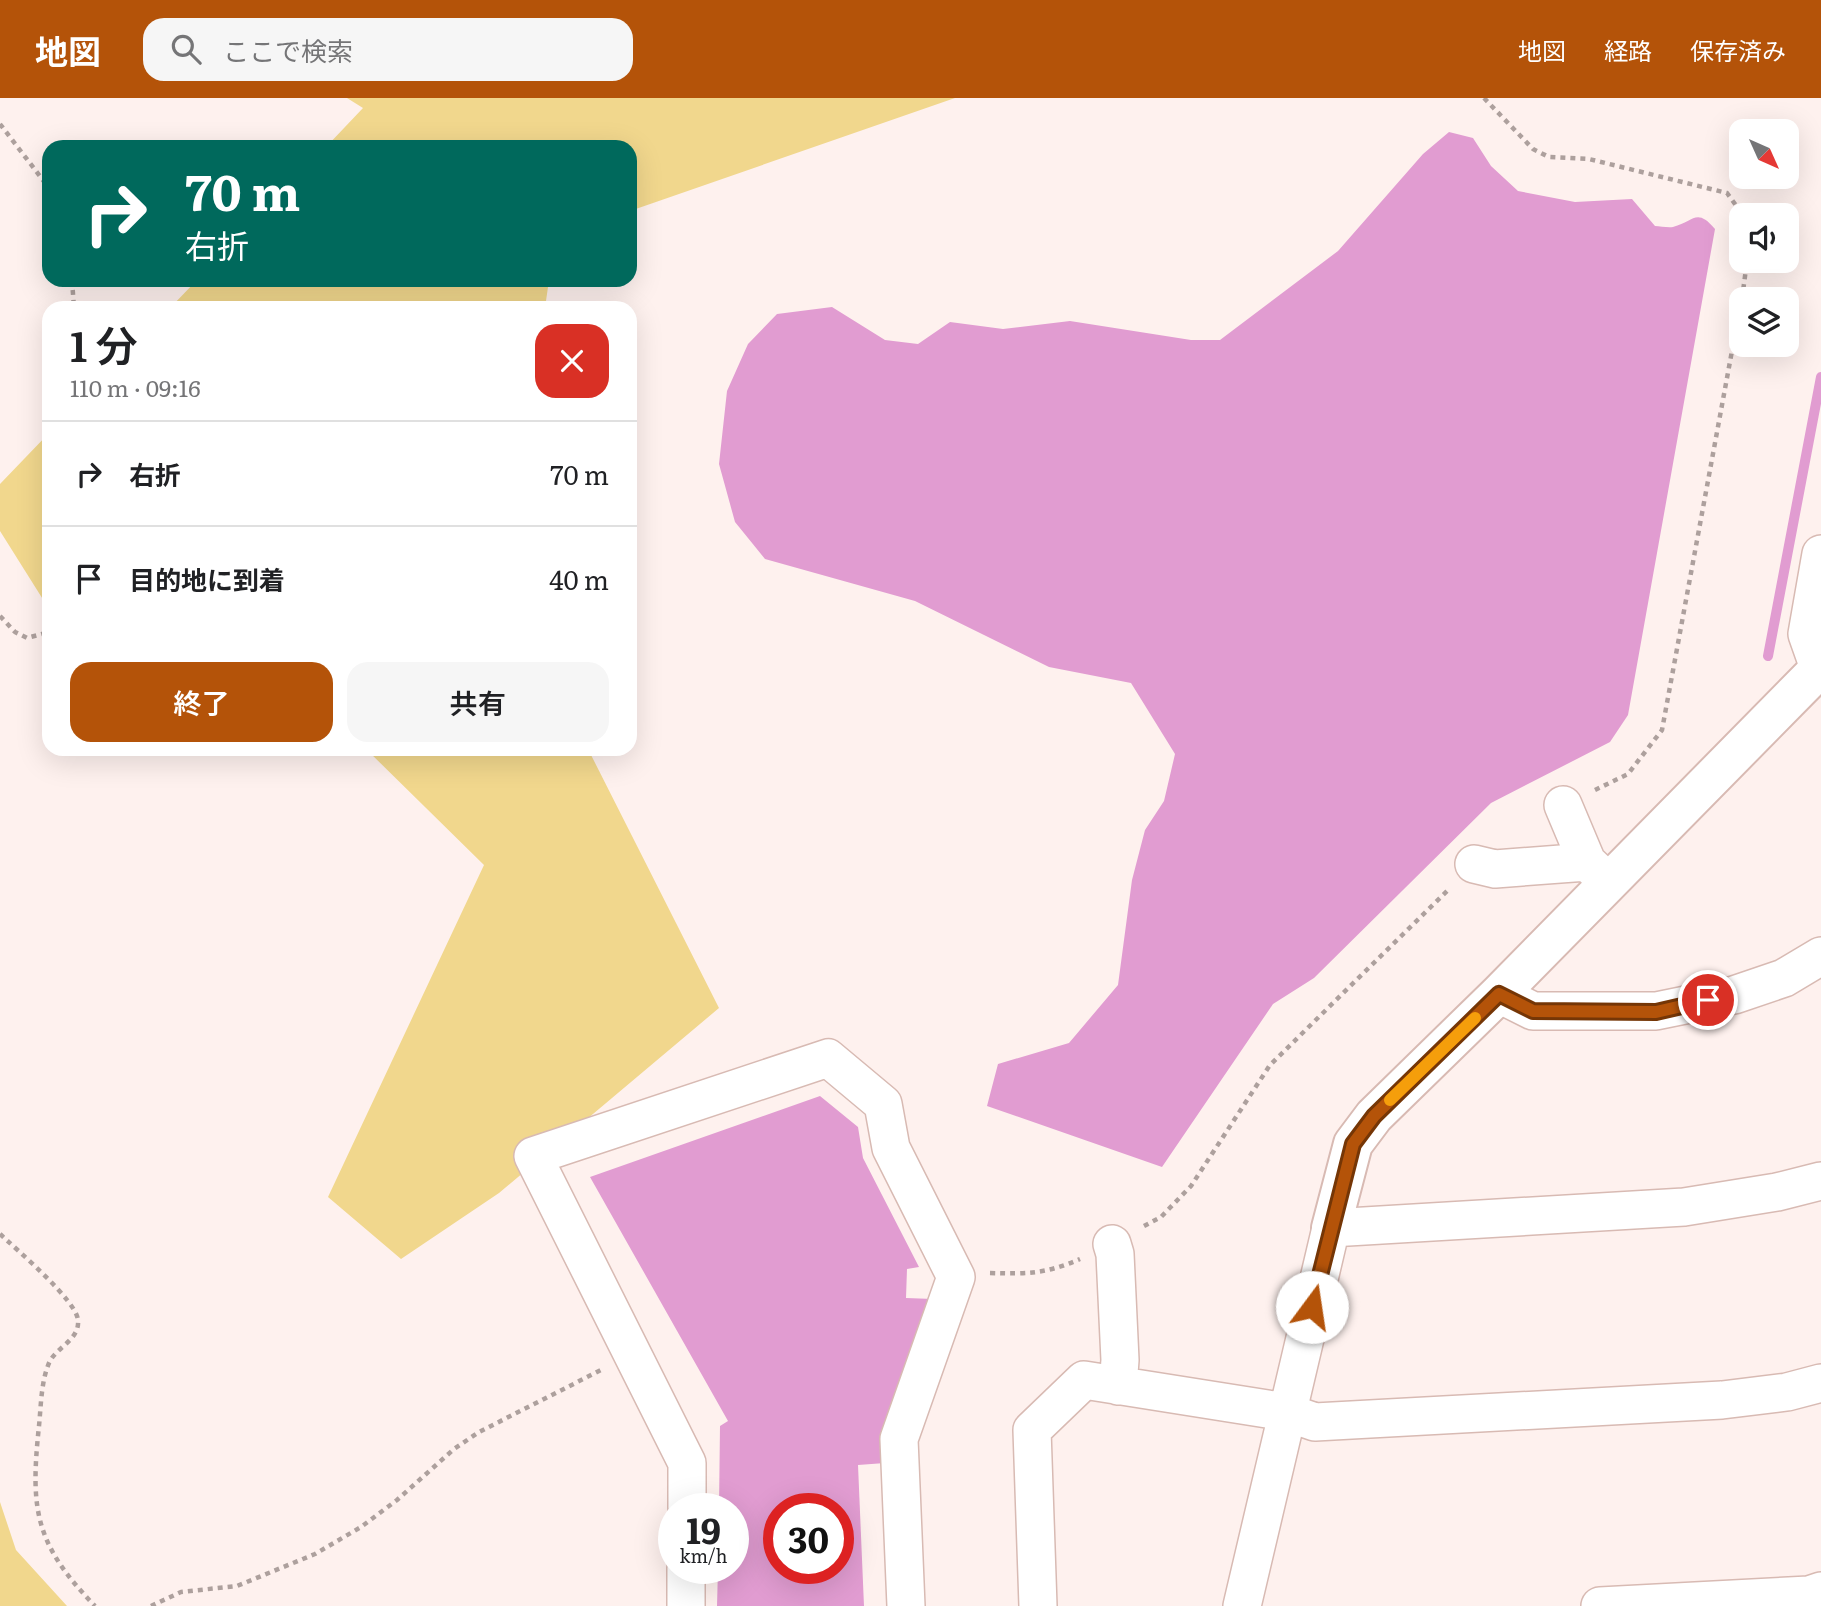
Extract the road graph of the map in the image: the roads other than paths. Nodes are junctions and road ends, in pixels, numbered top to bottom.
1 (1821, 554) edge
2 (1820, 668) edge
3 (1563, 805) dead end
4 (1474, 864) dead end
5 (1598, 872) junction
6 (1821, 956) edge
7 (1499, 994) junction
8 (1821, 1181) edge
9 (1331, 1228) junction
10 (1112, 1244) dead end
11 (1821, 1383) edge
12 (1118, 1386) junction
13 (1286, 1412) junction
14 (687, 1493) edge
15 (686, 1584) edge
16 (1821, 1591) edge
17 (686, 1606) edge
18 (906, 1606) edge
19 (1038, 1606) edge
20 (1242, 1606) edge
21 (1600, 1606) edge

1 - 2 street
2 - 5 street
3 - 5 street
4 - 5 street
5 - 7 street
6 - 7 street
7 - 9 street
8 - 9 street
9 - 13 street
10 - 12 street
11 - 13 street
12 - 13 street
12 - 19 street
13 - 20 street
14 - 18 street
15 - 17 street
16 - 21 street

